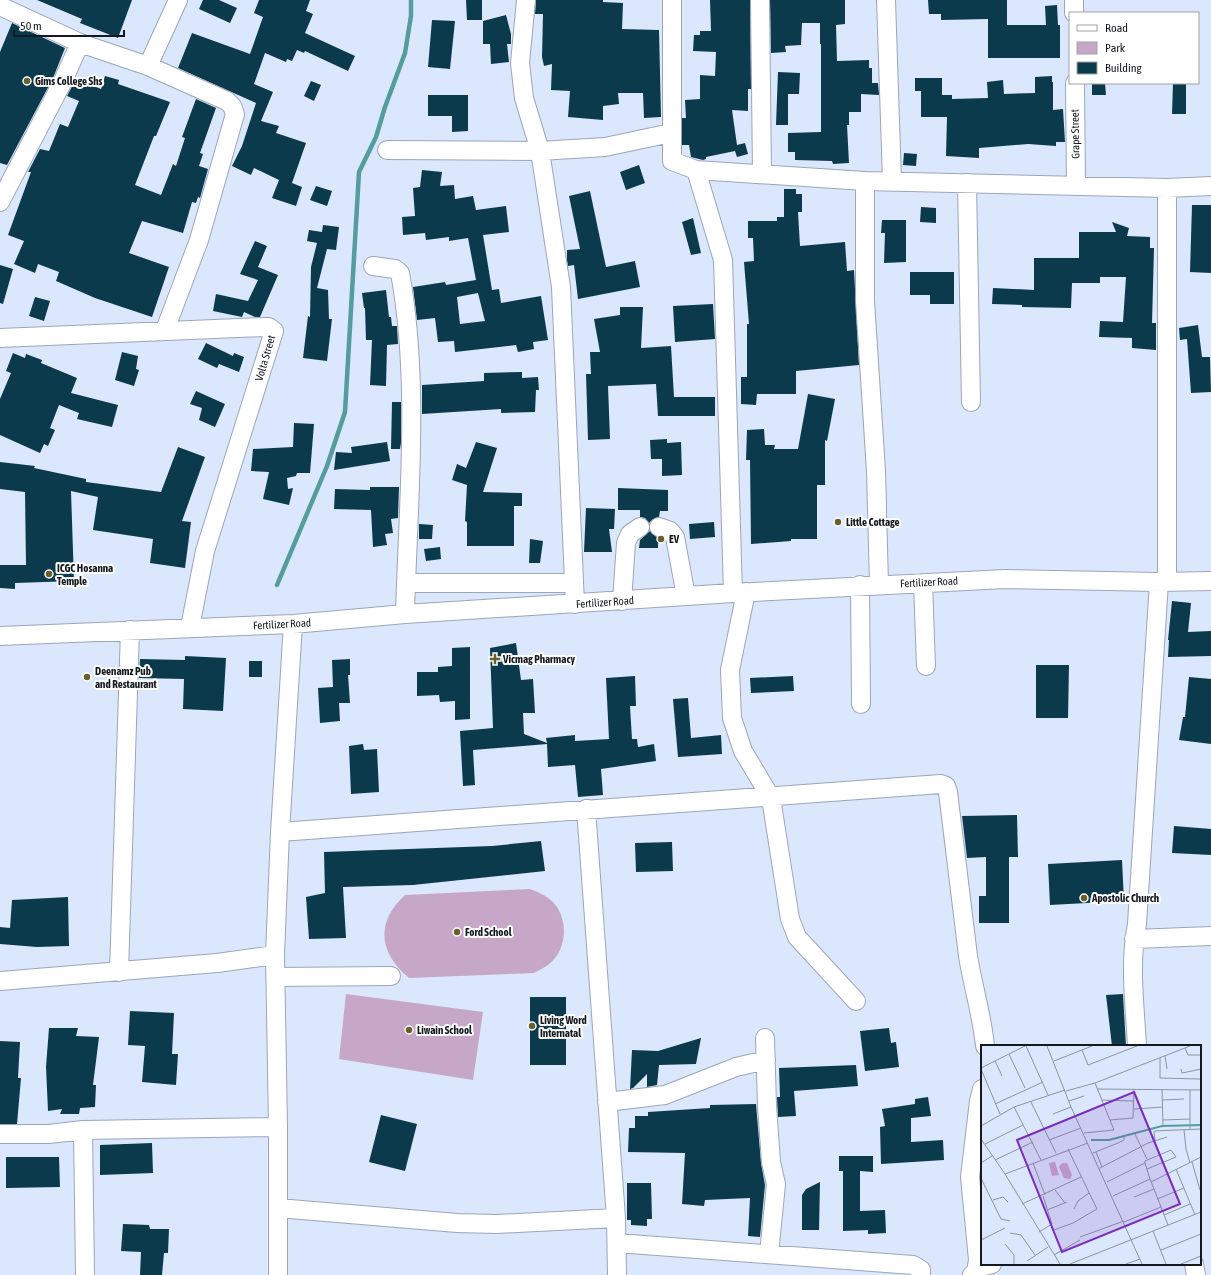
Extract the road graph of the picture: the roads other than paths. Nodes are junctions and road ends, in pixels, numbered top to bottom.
1 (178, 0) edge
2 (526, 0) edge
3 (672, 0) edge
4 (760, 0) edge
5 (886, 0) edge
6 (1074, 0) edge
7 (0, 6) edge
8 (1074, 12) edge
9 (80, 43) junction
10 (148, 66) junction
11 (1075, 84) edge
12 (671, 134) junction
13 (386, 150) dead end
14 (540, 151) junction
15 (696, 170) junction
16 (762, 173) junction
17 (865, 181) junction
18 (892, 181) junction
19 (967, 184) junction
20 (1076, 186) junction
21 (1211, 186) edge
22 (1167, 188) junction
23 (0, 202) edge
24 (373, 266) dead end
25 (164, 330) junction
26 (0, 338) edge
27 (971, 402) dead end
28 (640, 527) dead end
29 (659, 527) dead end
30 (1211, 581) edge
31 (923, 582) junction
32 (1163, 582) junction
33 (406, 583) junction
34 (574, 583) junction
35 (860, 585) junction
36 (879, 585) junction
37 (739, 592) junction
38 (686, 596) junction
39 (622, 601) junction
40 (575, 604) junction
41 (405, 614) junction
42 (293, 624) junction
43 (190, 627) junction
44 (130, 630) junction
45 (0, 636) edge
46 (926, 666) dead end
47 (861, 704) dead end
48 (771, 798) junction
49 (586, 809) junction
50 (280, 832) junction
51 (1211, 936) edge
52 (1134, 939) junction
53 (275, 955) junction
54 (119, 972) junction
55 (391, 976) dead end
56 (276, 977) junction
57 (0, 981) edge
58 (856, 1001) dead end
59 (765, 1038) dead end
60 (985, 1045) edge
61 (1137, 1045) edge
62 (766, 1060) junction
63 (981, 1093) edge
64 (607, 1102) junction
65 (278, 1128) junction
66 (83, 1130) junction
67 (0, 1134) edge
68 (278, 1208) junction
69 (616, 1218) junction
70 (616, 1243) junction
71 (769, 1254) junction
72 (1194, 1265) edge
73 (980, 1269) edge
74 (86, 1275) edge
75 (278, 1275) edge
76 (617, 1275) edge
77 (921, 1275) edge
78 (1196, 1275) edge

1 - 10 street
2 - 14 street
3 - 12 street
4 - 16 street
5 - 18 street
6 - 8 street
7 - 9 street
9 - 10 street
9 - 23 street
10 - 25 street
11 - 20 street, Grape Street
12 - 14 street
12 - 15 street
13 - 14 street
14 - 34 street
15 - 16 street
15 - 37 street
16 - 17 street
17 - 18 street
17 - 36 street
18 - 19 street
19 - 20 street
19 - 27 street
20 - 22 street
21 - 22 street
22 - 32 street
24 - 33 street
25 - 26 street, Volta Street
25 - 43 street, Volta Street
28 - 39 street
29 - 38 street
30 - 32 street, Fertilizer Road
31 - 32 street, Fertilizer Road
31 - 36 street, Fertilizer Road
31 - 46 street
32 - 52 street
33 - 34 street
33 - 41 street
34 - 40 street
35 - 36 street, Fertilizer Road
35 - 37 street, Fertilizer Road
35 - 47 street
37 - 38 street, Fertilizer Road
37 - 48 street
38 - 39 street, Fertilizer Road
39 - 40 street, Fertilizer Road
40 - 41 street, Fertilizer Road
41 - 42 street, Fertilizer Road
42 - 43 street, Fertilizer Road
42 - 50 street
43 - 44 street, Fertilizer Road
44 - 45 street, Fertilizer Road
44 - 54 street
48 - 49 street
48 - 58 street
48 - 60 street
49 - 50 street
49 - 64 street
50 - 53 street
51 - 52 street
52 - 61 street
53 - 54 street
53 - 56 street
54 - 57 street
55 - 56 street
56 - 65 street
59 - 62 street
62 - 64 street
62 - 71 street
63 - 73 street
64 - 69 street
65 - 66 street
65 - 68 street
66 - 67 street
66 - 74 street
68 - 69 street
68 - 75 street
69 - 70 street
70 - 71 street
70 - 76 street
71 - 77 street
72 - 78 street

